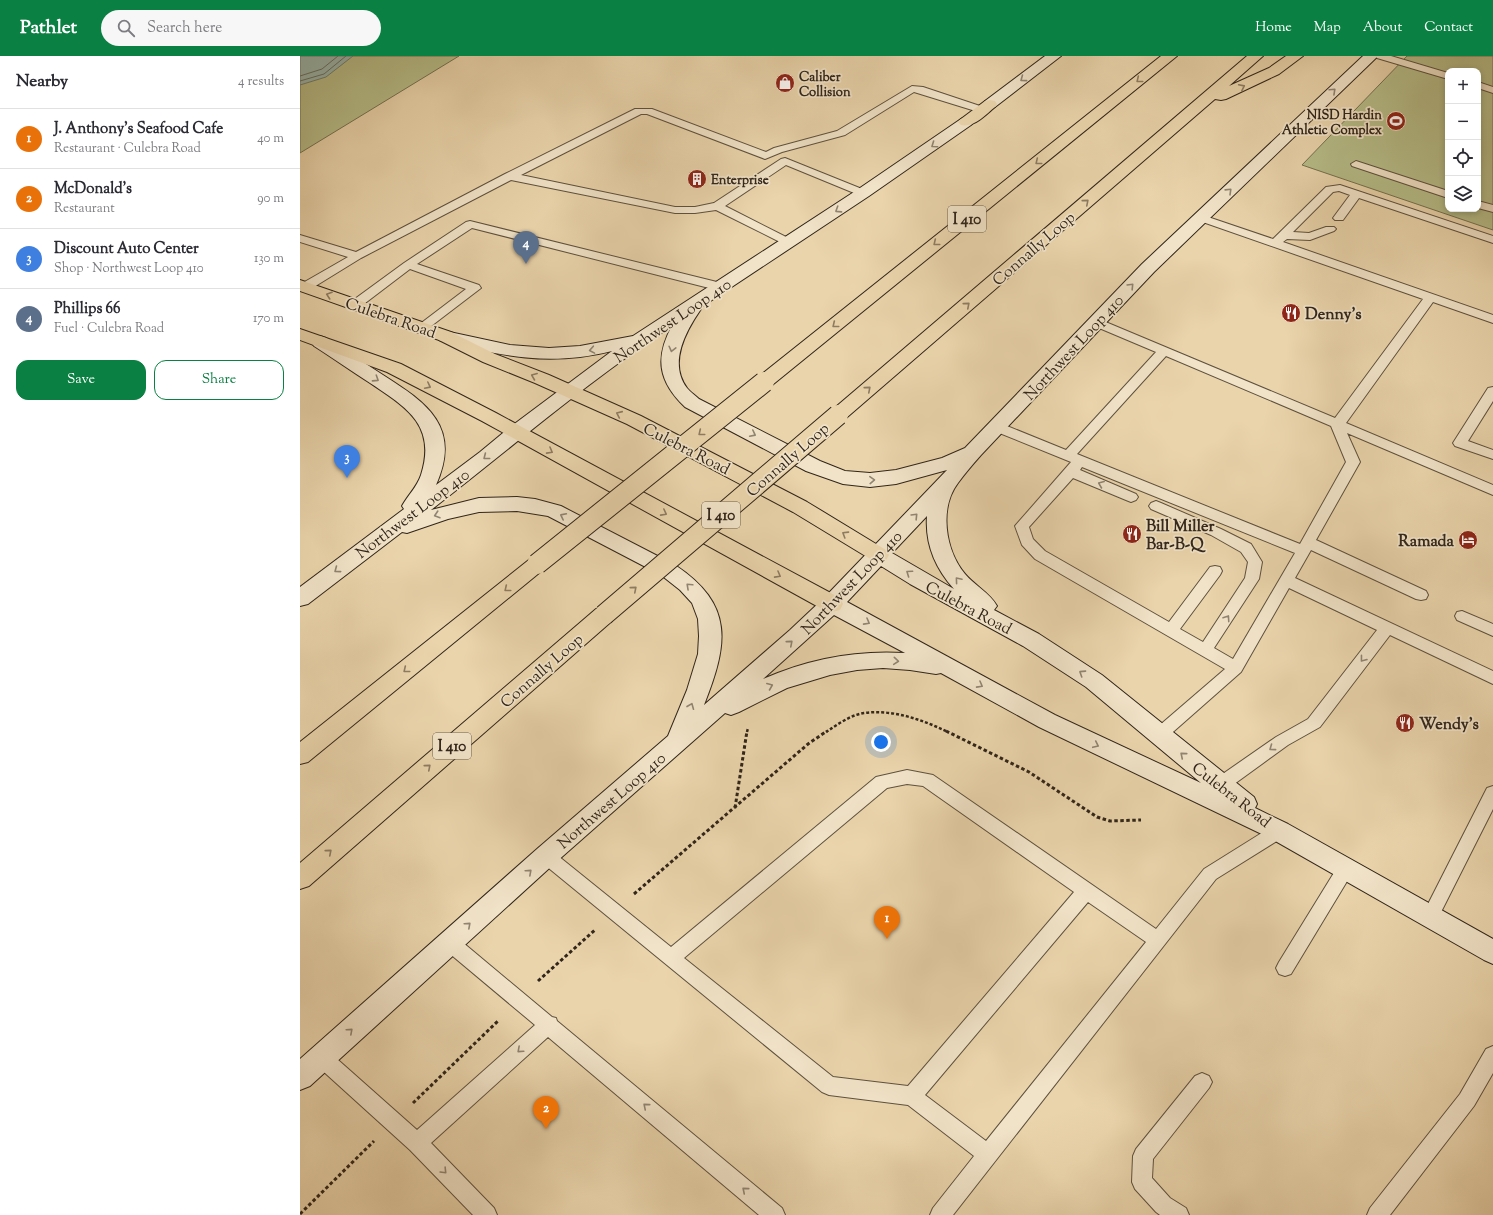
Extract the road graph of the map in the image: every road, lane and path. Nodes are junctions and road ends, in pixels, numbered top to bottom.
1 (1054, 56) edge
2 (1170, 56) edge
3 (1256, 56) edge
4 (1296, 56) edge
5 (1371, 56) edge
6 (1380, 56) edge
7 (1445, 75) edge
8 (1481, 86) edge
9 (1493, 90) edge
10 (986, 107) junction
11 (1194, 110) junction
12 (765, 156) junction
13 (785, 161) junction
14 (1356, 164) dead end
15 (509, 176) junction
16 (1357, 193) junction
17 (862, 194) junction
18 (1445, 194) edge
19 (1481, 205) edge
20 (716, 206) junction
21 (1493, 209) edge
22 (1200, 218) junction
23 (1339, 218) dead end
24 (1330, 229) dead end
25 (300, 238) edge
26 (1280, 239) junction
27 (1493, 240) edge
28 (788, 242) junction
29 (357, 256) junction
30 (408, 265) junction
31 (302, 286) edge
32 (721, 287) junction
33 (1430, 297) junction
34 (696, 303) junction
35 (356, 304) junction
36 (1493, 319) edge
37 (1096, 322) junction
38 (422, 327) junction
39 (300, 334) edge
40 (446, 336) junction
41 (643, 337) junction
42 (320, 342) junction
43 (1164, 351) junction
44 (1493, 391) edge
45 (570, 392) junction
46 (1337, 425) junction
47 (997, 427) junction
48 (516, 432) junction
49 (974, 450) junction
50 (1493, 455) edge
51 (1074, 458) junction
52 (1070, 472) junction
53 (953, 476) junction
54 (1493, 490) edge
55 (1131, 497) dead end
56 (1156, 506) dead end
57 (379, 538) junction
58 (1305, 546) junction
59 (878, 555) junction
60 (1214, 571) dead end
61 (1286, 580) junction
62 (1420, 595) dead end
63 (300, 598) edge
64 (832, 604) junction
65 (1462, 616) dead end
66 (1387, 628) junction
67 (1171, 630) junction
68 (1493, 630) edge
69 (1031, 640) junction
70 (1205, 650) junction
71 (1236, 668) junction
72 (958, 673) junction
73 (1493, 678) edge
74 (748, 728) dead end
75 (1160, 735) junction
76 (677, 742) junction
77 (300, 755) edge
78 (1220, 785) junction
79 (1493, 793) edge
80 (735, 808) dead end
81 (1279, 830) junction
82 (546, 856) junction
83 (1346, 868) junction
84 (300, 878) edge
85 (1086, 891) junction
86 (1430, 917) junction
87 (1157, 940) junction
88 (449, 942) junction
89 (1493, 952) edge
90 (670, 958) junction
91 (1285, 968) dead end
92 (549, 1024) junction
93 (1493, 1055) edge
94 (321, 1057) junction
95 (300, 1077) edge
96 (1202, 1082) dead end
97 (912, 1096) junction
98 (417, 1143) junction
99 (988, 1154) junction
100 (487, 1215) edge
101 (775, 1215) edge
102 (940, 1215) edge
103 (1179, 1215) edge
104 (1377, 1215) edge

1 -> 10 main road, Northwest Loop 410
2 -> 77 main road, I 410, bridge
3 - 11 main road, Connally Loop / I 410
11 -> 4 main road
22 -> 5 main road, Northwest Loop 410
6 - 7 lane
8 - 9 lane
10 - 12 lane
10 -> 17 main road, Northwest Loop 410
84 -> 11 main road, Connally Loop / I 410, bridge
12 - 13 lane
12 - 15 lane
13 - 17 lane
13 - 20 lane
14 - 18 lane
15 - 20 lane
15 - 29 lane
16 - 23 lane
16 - 26 lane
16 - 27 lane
17 -> 28 main road, Northwest Loop 410
19 - 21 lane
20 - 28 lane
22 - 26 lane
37 -> 22 main road, Northwest Loop 410
24 - 26 lane
25 - 29 lane
26 - 33 lane
28 - 32 main road, Northwest Loop 410
29 - 31 lane
30 - 32 lane
30 - 35 lane
30 - 38 lane
35 -> 31 main road, Culebra Road
32 - 34 main road, Northwest Loop 410
33 - 36 lane
33 - 46 lane
34 - 41 main road, Northwest Loop 410
34 -> 49 main road
35 - 38 main road, Culebra Road
37 - 43 lane
37 - 47 main road, Northwest Loop 410
38 - 40 main road, Culebra Road
39 - 42 main road, Culebra Road
41 -> 40 main road
45 -> 40 main road, Culebra Road
41 - 45 main road, Northwest Loop 410
42 -> 48 main road, Culebra Road
42 -> 57 main road
43 - 46 lane
43 - 51 lane
44 - 50 lane
45 - 48 main road, Northwest Loop 410
59 -> 45 main road, Culebra Road
46 - 54 lane
46 - 58 lane
47 - 49 main road, Northwest Loop 410
47 - 51 lane
48 -> 57 main road, Northwest Loop 410
48 -> 64 main road, Culebra Road
49 - 53 main road, Northwest Loop 410
51 - 52 lane
51 - 58 lane
55 -> 52 lane
52 - 67 lane
59 -> 53 main road, Northwest Loop 410
69 -> 53 main road
70 -> 56 lane
57 -> 63 main road, Northwest Loop 410
76 -> 57 main road
58 - 61 lane
58 - 62 lane
59 - 64 main road, Northwest Loop 410
69 -> 59 main road, Culebra Road
60 - 67 lane
61 - 66 lane
61 - 71 lane
64 -> 72 main road, Culebra Road
76 -> 64 main road, Northwest Loop 410
65 - 68 lane
66 - 73 lane
66 -> 78 lane
67 - 70 lane
75 -> 69 main road, Culebra Road
70 - 71 lane
71 - 75 lane
76 -> 72 main road
72 -> 81 main road, Culebra Road
74 - 80 path
78 -> 75 main road, Culebra Road
76 - 82 main road, Northwest Loop 410
78 - 81 main road, Culebra Road
79 - 86 lane
81 - 83 main road, Culebra Road
81 - 87 lane
88 -> 82 main road, Northwest Loop 410
82 - 90 lane
83 - 86 main road, Culebra Road
83 - 91 lane
85 - 87 lane
85 - 90 lane
85 - 97 lane
86 - 89 main road, Culebra Road
87 - 99 lane
88 - 92 lane
94 -> 88 main road, Northwest Loop 410
90 - 97 lane
92 -> 98 lane
101 -> 92 lane
93 - 104 lane
94 - 95 main road, Northwest Loop 410
94 - 98 lane
96 - 103 lane
97 - 99 lane
98 -> 100 lane
99 - 102 lane

